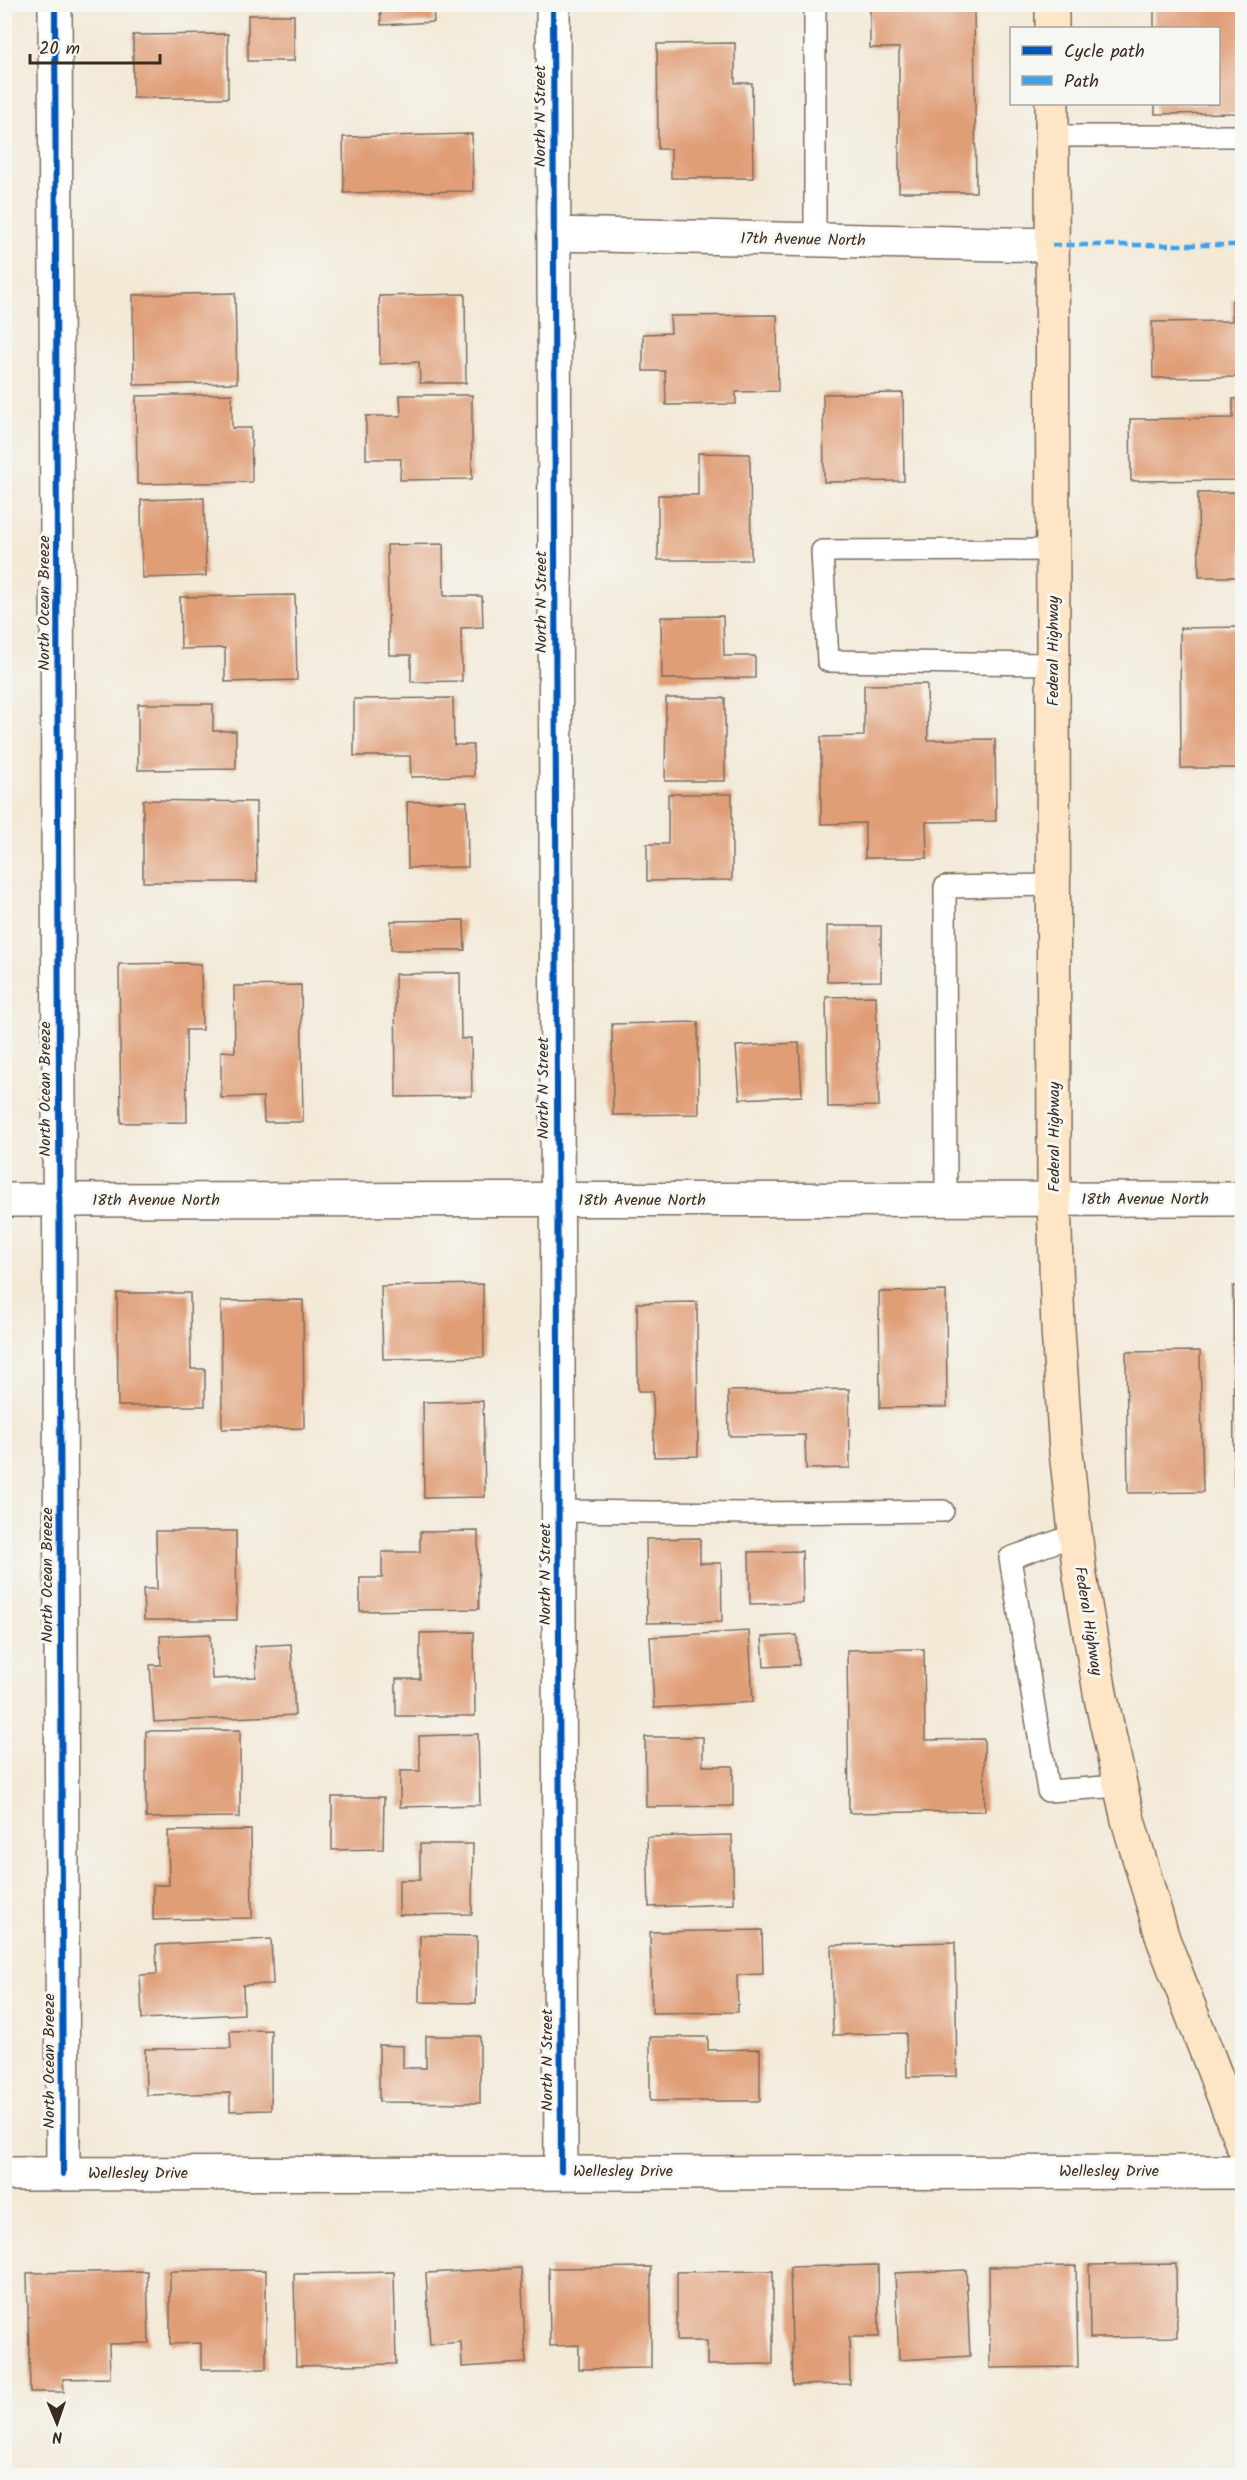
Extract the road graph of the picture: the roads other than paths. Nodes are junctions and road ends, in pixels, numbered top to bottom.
1 (55, 4) edge
2 (553, 4) edge
3 (815, 4) edge
4 (1052, 4) edge
5 (1052, 27) edge
6 (1052, 105) edge
7 (1052, 136) junction
8 (1242, 136) edge
9 (554, 234) junction
10 (815, 240) junction
11 (1052, 245) junction
12 (1053, 550) junction
13 (1053, 664) junction
14 (1053, 885) junction
15 (946, 1199) junction
16 (1054, 1199) junction
17 (1242, 1199) edge
18 (4, 1200) edge
19 (59, 1200) junction
20 (557, 1200) junction
21 (558, 1511) junction
22 (944, 1511) dead end
23 (1075, 1535) junction
24 (1120, 1786) junction
25 (1242, 2144) edge
26 (561, 2171) junction
27 (1242, 2172) edge
28 (4, 2174) edge
29 (63, 2174) junction

1 - 19 street, North Ocean Breeze
2 - 9 street, North N Street
3 - 10 lane
4 - 5 main road
6 - 7 main road, Federal Highway
7 - 8 lane
7 - 11 main road, Federal Highway
9 - 10 street, 17th Avenue North
9 - 20 street, North N Street
10 - 11 street, 17th Avenue North
11 - 12 main road, Federal Highway
12 - 13 main road, Federal Highway
12 - 13 lane
13 - 14 main road, Federal Highway
14 - 15 lane
14 - 16 main road, Federal Highway
15 - 16 street, 18th Avenue North
15 - 20 street, 18th Avenue North
16 - 17 street, 18th Avenue North
16 - 23 main road, Federal Highway
18 - 19 street, 18th Avenue North
19 - 20 street, 18th Avenue North
19 - 29 street, North Ocean Breeze
20 - 21 street, North N Street
21 - 22 lane
21 - 26 street, North N Street
23 - 24 main road, Federal Highway
23 - 24 lane
24 - 25 main road, Federal Highway
26 - 27 street, Wellesley Drive
26 - 29 street, Wellesley Drive
28 - 29 street, Wellesley Drive

